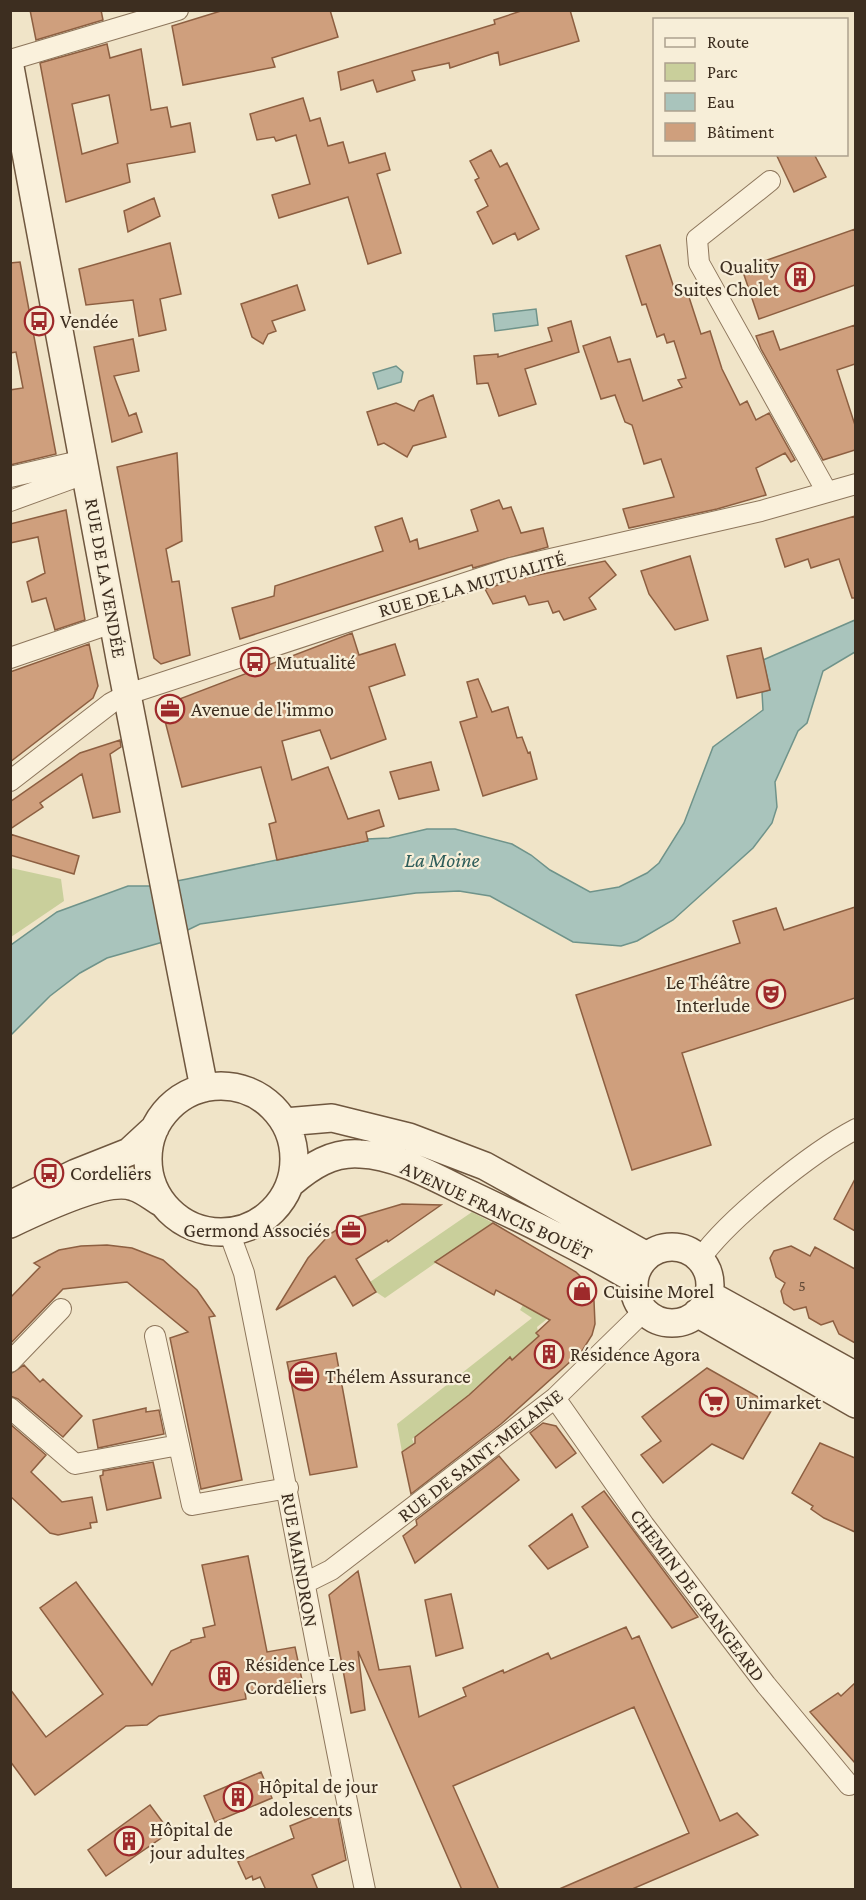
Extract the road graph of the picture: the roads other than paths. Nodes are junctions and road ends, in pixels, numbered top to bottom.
1 (178, 10) edge
2 (10, 60) edge
3 (10, 67) edge
4 (770, 181) dead end
5 (86, 466) junction
6 (10, 477) edge
7 (855, 484) edge
8 (827, 492) junction
9 (10, 501) edge
10 (115, 622) junction
11 (10, 658) edge
12 (128, 694) junction
13 (10, 781) edge
14 (204, 1088) junction
15 (285, 1122) junction
16 (154, 1128) junction
17 (855, 1128) edge
18 (291, 1183) junction
19 (162, 1203) junction
20 (10, 1205) edge
21 (10, 1224) edge
22 (229, 1232) junction
23 (647, 1256) junction
24 (700, 1259) junction
25 (634, 1279) junction
26 (703, 1304) junction
27 (61, 1309) dead end
28 (644, 1311) junction
29 (155, 1336) dead end
30 (10, 1362) edge
31 (855, 1376) edge
32 (555, 1398) junction
33 (855, 1404) edge
34 (10, 1408) edge
35 (179, 1446) junction
36 (288, 1488) junction
37 (305, 1583) junction
38 (849, 1785) dead end
39 (365, 1890) edge

1 - 2 street
3 - 5 main road, RUE DE LA VENDÉE
4 - 8 street
5 - 6 street
5 - 9 street
5 - 10 main road, RUE DE LA VENDÉE
7 - 8 street, RUE DE LA MUTUALITÉ
8 - 12 street, RUE DE LA MUTUALITÉ
10 - 11 street
10 - 12 main road, RUE DE LA VENDÉE
12 - 13 street, RUE DE LA MUTUALITÉ
12 - 14 main road, RUE DE LA VENDÉE
14 - 15 main road
14 - 16 main road
15 - 18 main road
15 - 23 main road, AVENUE FRANCIS BOUËT
16 - 19 main road
16 - 20 main road
17 - 24 street
18 - 22 main road
18 - 25 main road, AVENUE FRANCIS BOUËT
19 - 21 main road
19 - 22 main road
22 - 36 street, RUE MAINDRON
23 - 24 main road
23 - 25 main road
24 - 26 main road
25 - 28 main road
26 - 28 main road
26 - 31 main road
26 - 33 main road
27 - 30 street
28 - 32 street, RUE DE SAINT-MELAINE
29 - 35 street
32 - 37 street, RUE DE SAINT-MELAINE
32 - 38 street, CHEMIN DE GRANGEARD
34 - 35 street
35 - 36 street
36 - 37 street, RUE MAINDRON
37 - 39 street, RUE MAINDRON

